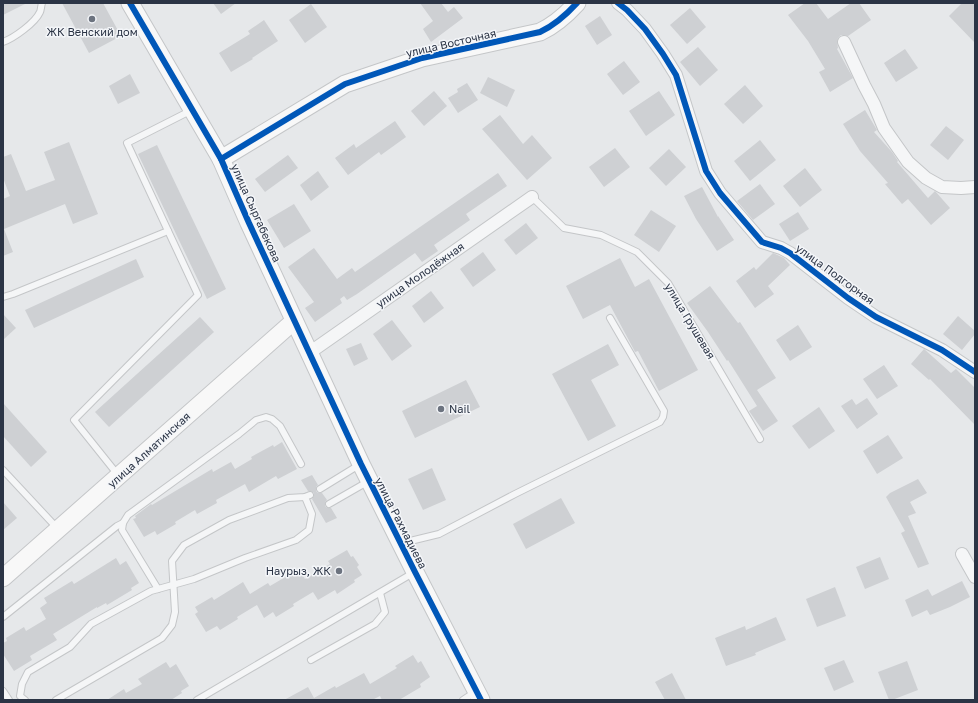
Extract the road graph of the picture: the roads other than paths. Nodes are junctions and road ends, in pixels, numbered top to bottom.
1 (42, 3) edge
2 (130, 3) edge
3 (577, 3) edge
4 (618, 3) edge
5 (3, 42) edge
6 (844, 42) dead end
7 (192, 110) junction
8 (221, 159) junction
9 (975, 187) edge
10 (532, 197) joint
11 (168, 231) junction
12 (3, 297) edge
13 (610, 318) dead end
14 (294, 321) junction
15 (309, 353) junction
16 (975, 372) edge
17 (760, 439) dead end
18 (301, 464) dead end
19 (361, 464) junction
20 (3, 470) edge
21 (119, 476) junction
22 (369, 481) junction
23 (320, 489) dead end
24 (329, 504) dead end
25 (318, 510) dead end
26 (312, 514) junction
27 (123, 523) junction
28 (59, 529) junction
29 (400, 544) junction
30 (962, 554) dead end
31 (414, 572) junction
32 (975, 577) edge
33 (3, 578) edge
34 (174, 585) junction
35 (158, 589) junction
36 (380, 593) junction
37 (3, 618) edge
38 (311, 660) dead end
39 (3, 691) edge
40 (474, 697) edge
41 (9, 700) edge
42 (24, 700) edge
43 (56, 700) edge
44 (198, 700) edge

1 - 5 lane
2 - 7 street, улица Сыргабекова
3 - 8 street, улица Восточная
4 - 16 street, улица Подгорная
6 - 9 street
7 - 8 street, улица Сыргабекова
7 - 11 lane
8 - 14 street, улица Сыргабекова
10 - 15 street, улица Молодёжная
10 - 17 lane, улица Грушевая
11 - 12 lane
11 - 21 lane
13 - 29 lane
14 - 15 street, улица Сыргабекова
14 - 21 street, улица Алматинская
15 - 19 street, улица Рахмадиева
18 - 27 lane
19 - 22 street, улица Рахмадиева
19 - 23 lane
20 - 28 lane
21 - 28 street, улица Алматинская
22 - 24 lane
22 - 29 street, улица Рахмадиева
25 - 26 lane
26 - 34 lane
26 - 34 lane
27 - 35 lane
27 - 37 lane
28 - 33 street, улица Алматинская
29 - 31 street, улица Рахмадиева
30 - 32 street
31 - 36 lane
31 - 40 street, улица Рахмадиева
34 - 35 lane
34 - 43 lane
35 - 42 lane
36 - 38 lane
36 - 44 lane
39 - 41 lane

